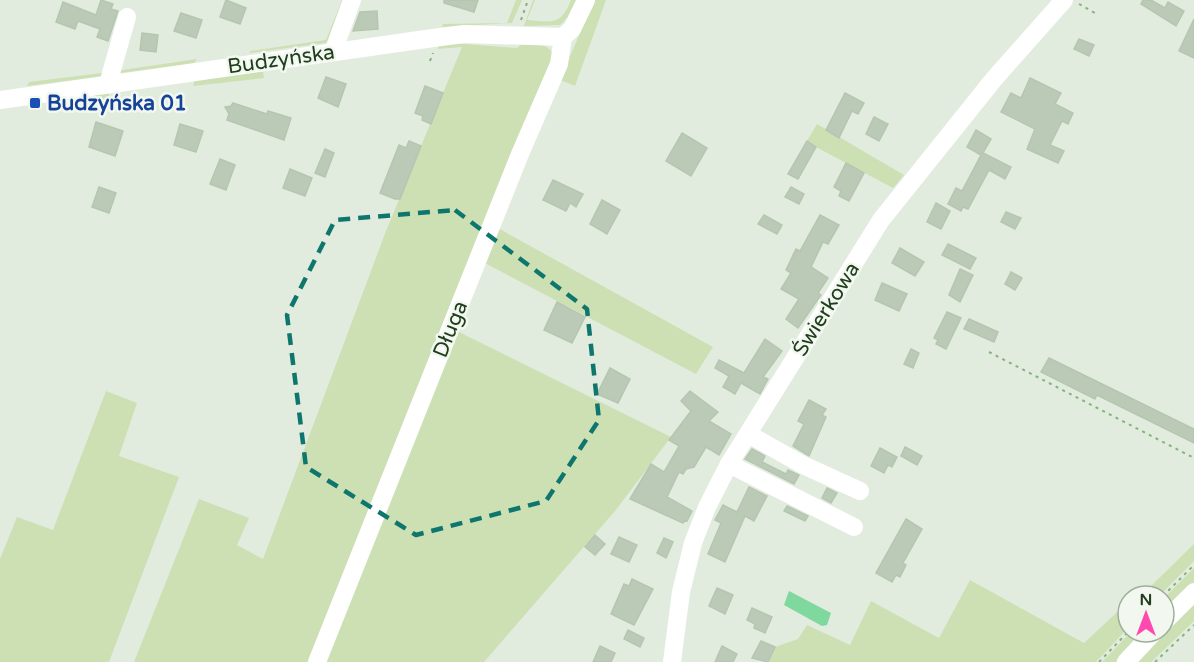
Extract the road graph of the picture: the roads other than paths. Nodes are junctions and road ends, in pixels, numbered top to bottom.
1 (352, 0) edge
2 (586, 0) edge
3 (1064, 0) edge
4 (127, 17) dead end
5 (126, 37) dead end
6 (563, 37) junction
7 (115, 52) junction
8 (333, 52) junction
9 (108, 84) junction
10 (0, 100) edge
11 (748, 434) junction
12 (729, 464) junction
13 (860, 491) dead end
14 (854, 527) dead end
15 (1194, 592) edge
16 (1176, 610) edge
17 (1143, 644) edge
18 (317, 662) edge
19 (672, 662) edge
20 (1126, 662) edge

1 - 8 street
2 - 6 street, Długa
3 - 11 street, Świerkowa
4 - 7 street
5 - 7 street
6 - 8 street, Budzyńska
6 - 18 street, Długa
7 - 9 street
8 - 9 street, Budzyńska
9 - 10 street, Budzyńska
11 - 12 street, Świerkowa
11 - 13 street
12 - 14 street
12 - 19 street, Świerkowa
15 - 16 street
17 - 20 street

